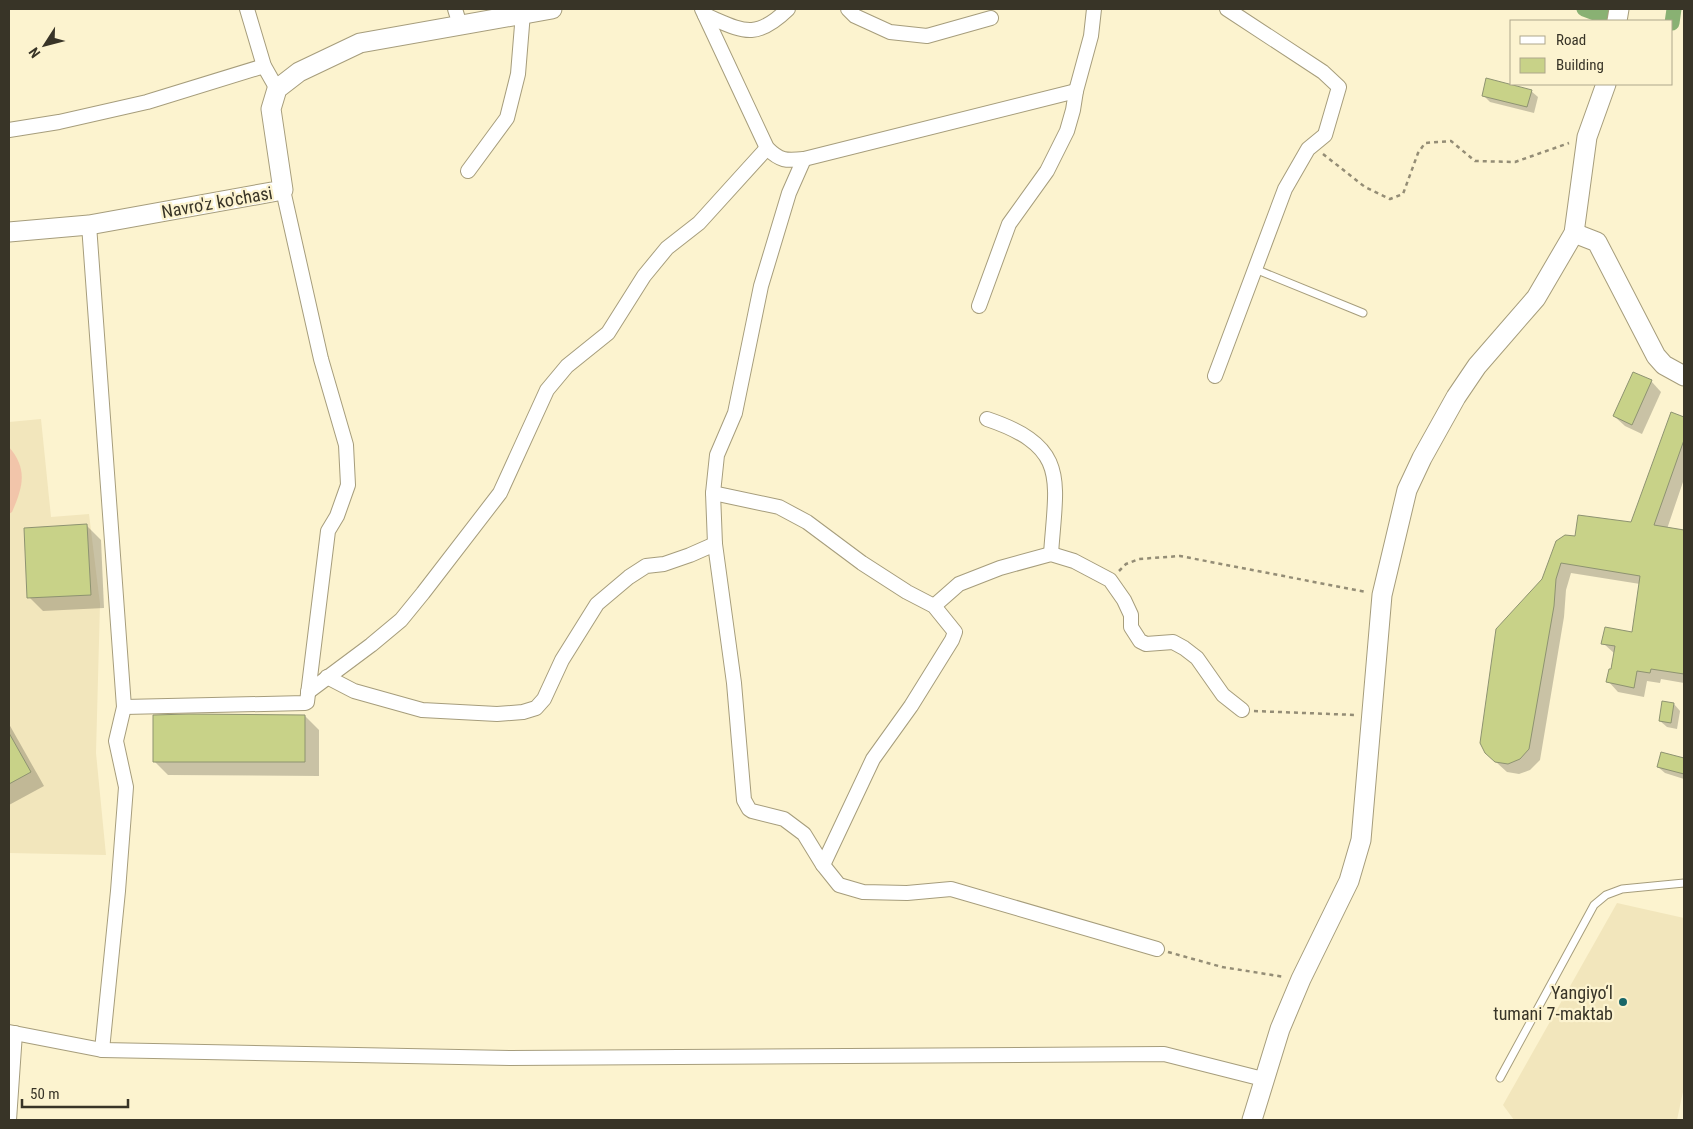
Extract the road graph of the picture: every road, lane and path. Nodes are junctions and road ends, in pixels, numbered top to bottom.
1 (247, 9) edge
2 (552, 9) edge
3 (788, 9) edge
4 (848, 9) edge
5 (1094, 9) edge
6 (1227, 9) edge
7 (704, 12) edge
8 (523, 13) junction
9 (458, 17) edge
10 (990, 18) dead end
11 (264, 66) junction
12 (1606, 85) edge
13 (277, 89) junction
14 (1076, 91) junction
15 (9, 130) edge
16 (1587, 137) junction
17 (1312, 146) junction
18 (767, 148) junction
19 (804, 159) junction
20 (468, 171) dead end
21 (283, 190) junction
22 (89, 225) junction
23 (9, 232) edge
24 (1574, 233) junction
25 (1255, 268) junction
26 (979, 306) dead end
27 (1363, 313) dead end
28 (1214, 376) dead end
29 (1684, 376) edge
30 (986, 419) dead end
31 (714, 493) junction
32 (715, 544) junction
33 (1051, 554) junction
34 (1110, 580) junction
35 (1382, 595) junction
36 (934, 606) junction
37 (327, 677) junction
38 (308, 692) junction
39 (124, 707) junction
40 (1242, 710) joint
41 (1370, 716) junction
42 (823, 865) junction
43 (1684, 883) edge
44 (1156, 949) joint
45 (1301, 979) junction
46 (12, 1032) edge
47 (102, 1050) junction
48 (1500, 1078) dead end
49 (1263, 1079) junction
50 (9, 1120) edge
51 (1252, 1120) edge

1 - 11 street
2 - 8 main road
3 - 7 street
4 - 10 street
5 - 14 street
6 - 17 street
7 - 18 street
8 - 9 main road
8 - 20 street
9 - 13 main road
11 - 13 street
11 - 15 street
12 - 16 main road
13 - 21 main road, Navro'z ko'chasi
14 - 19 street
14 - 26 street
16 - 17 path
16 - 24 main road
17 - 25 street
18 - 19 street
18 - 37 street
19 - 31 street
21 - 22 main road, Navro'z ko'chasi
21 - 38 street
22 - 23 main road, Navro'z ko'chasi
22 - 39 street
24 - 29 main road
24 - 35 main road
25 - 27 lane
25 - 28 street
30 - 33 street
31 - 32 street
31 - 36 street
32 - 37 street
32 - 42 street
33 - 34 street
33 - 36 street
34 - 35 path
34 - 40 street
35 - 41 main road
36 - 42 street
37 - 38 street
38 - 39 street
39 - 47 street
40 - 41 path
41 - 45 main road
42 - 44 street
43 - 48 lane
44 - 45 path
45 - 49 main road
46 - 47 street
46 - 50 street
47 - 49 street
49 - 51 main road

